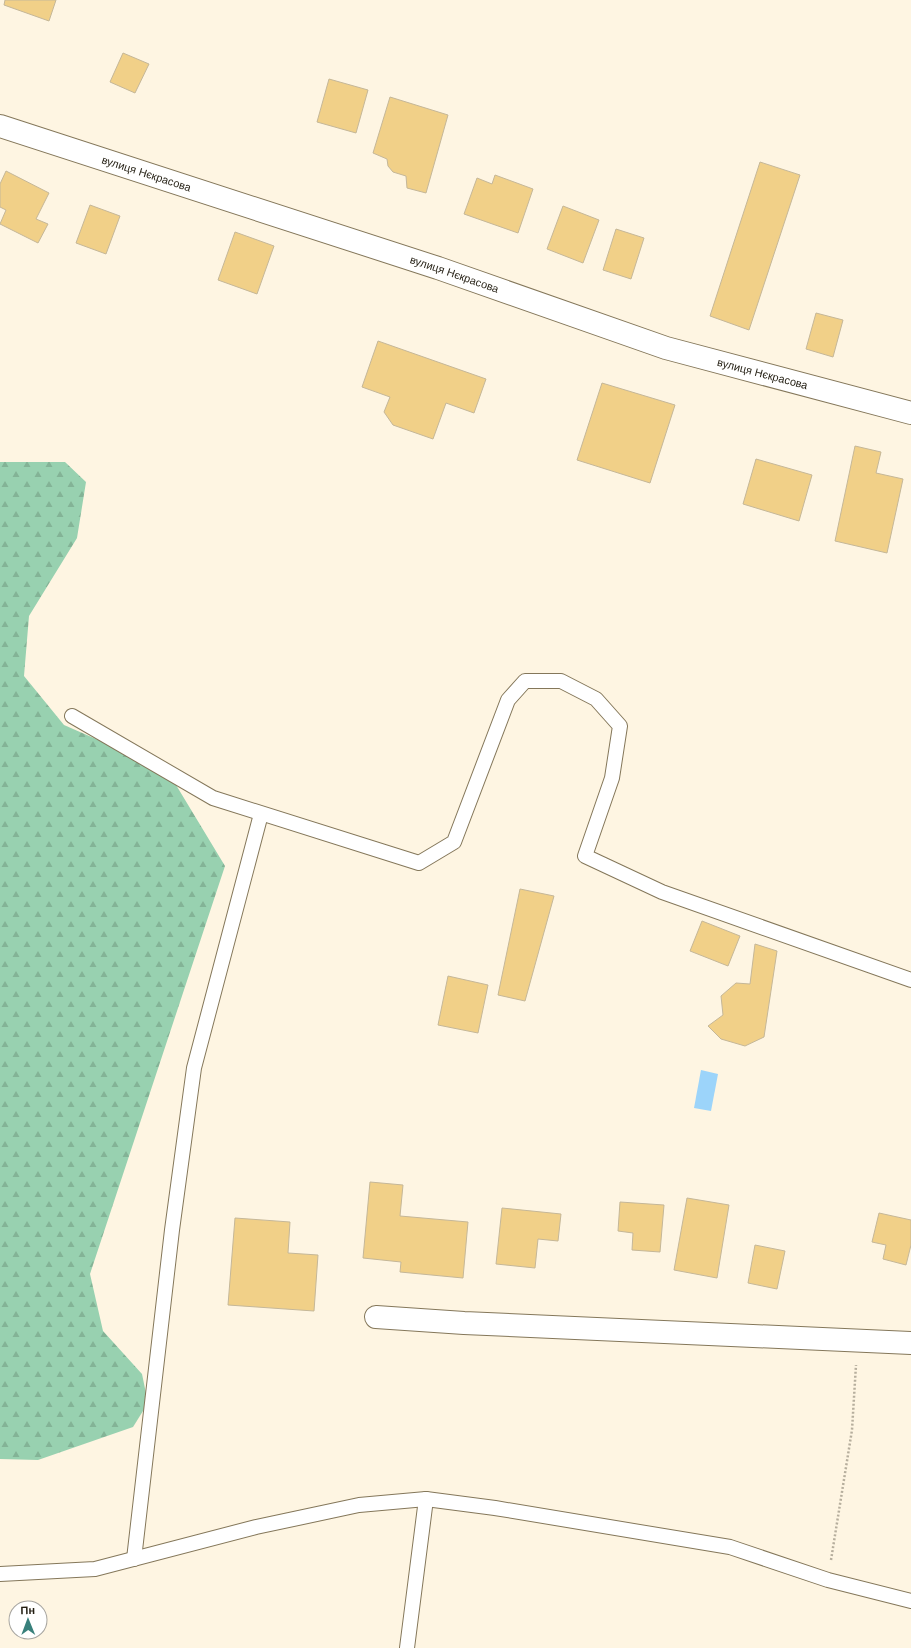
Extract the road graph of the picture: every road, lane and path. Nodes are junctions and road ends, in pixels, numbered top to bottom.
1 (0, 126) edge
2 (911, 414) edge
3 (72, 716) dead end
4 (261, 814) junction
5 (911, 980) edge
6 (376, 1317) dead end
7 (858, 1340) junction
8 (911, 1343) edge
9 (426, 1499) junction
10 (134, 1559) junction
11 (0, 1574) edge
12 (828, 1580) junction
13 (911, 1601) edge
14 (407, 1648) edge

1 - 2 street, вулиця Нєкрасова
3 - 4 lane
4 - 5 lane
4 - 10 lane
6 - 7 street
7 - 8 street
7 - 12 path
9 - 10 lane
9 - 12 lane
9 - 14 lane
10 - 11 lane
12 - 13 lane

